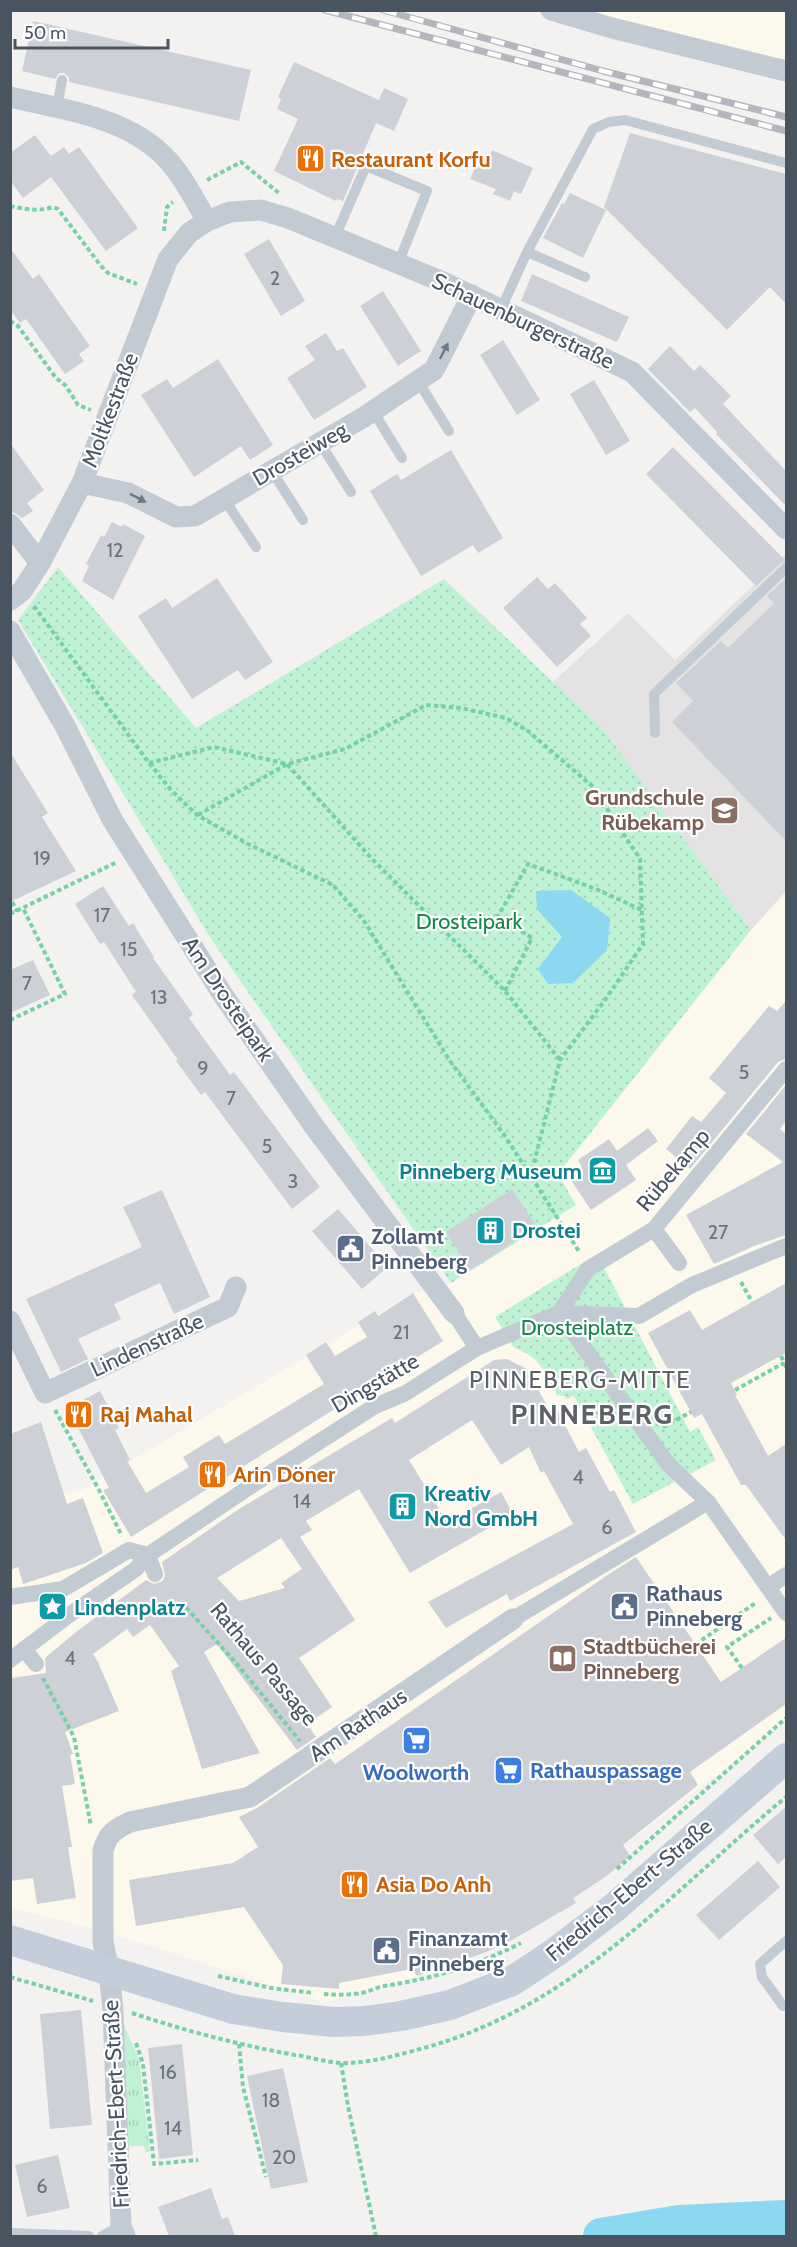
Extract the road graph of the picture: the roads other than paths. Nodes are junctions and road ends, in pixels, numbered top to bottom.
1 (551, 10) edge
2 (786, 71) edge
3 (62, 80) dead end
4 (10, 98) edge
5 (57, 108) junction
6 (786, 163) edge
7 (207, 221) junction
8 (335, 237) junction
9 (527, 252) junction
10 (398, 264) junction
11 (585, 277) dead end
12 (472, 296) junction
13 (501, 309) junction
14 (418, 381) junction
15 (373, 411) junction
16 (449, 431) dead end
17 (320, 443) junction
18 (402, 458) dead end
19 (272, 471) junction
20 (82, 483) junction
21 (351, 492) dead end
22 (224, 499) junction
23 (303, 520) dead end
24 (10, 524) edge
25 (786, 529) edge
26 (256, 547) dead end
27 (40, 563) junction
28 (786, 568) edge
29 (16, 596) edge
30 (10, 631) edge
31 (655, 733) dead end
32 (786, 1069) edge
33 (654, 1229) junction
34 (786, 1246) edge
35 (692, 1286) junction
36 (236, 1287) dead end
37 (454, 1313) joint
38 (559, 1313) junction
39 (10, 1320) edge
40 (477, 1348) junction
41 (708, 1502) junction
42 (148, 1555) junction
43 (154, 1574) dead end
44 (786, 1575) edge
45 (63, 1589) junction
46 (770, 1589) junction
47 (100, 1593) junction
48 (10, 1597) edge
49 (786, 1613) edge
50 (513, 1619) joint
51 (24, 1649) junction
52 (10, 1660) edge
53 (36, 1664) road end
54 (786, 1758) edge
55 (10, 1940) edge
56 (786, 1941) edge
57 (109, 1971) junction
58 (783, 2006) dead end
59 (123, 2231) edge
60 (10, 2233) edge
61 (89, 2236) edge
62 (102, 2236) edge

1 - 2 street
3 - 5 lane
4 - 5 street
5 - 7 street
6 - 9 lane
7 - 8 street, Schauenburgerstraße
7 - 20 street, Moltkestraße
8 - 10 street, Schauenburgerstraße
8 - 10 lane
9 - 11 lane
9 - 13 lane
10 - 12 street, Schauenburgerstraße
12 - 13 street, Schauenburgerstraße
14 -> 12 street, Drosteiweg
13 - 25 street, Schauenburgerstraße
14 - 15 street, Drosteiweg
14 - 16 lane
15 - 17 street, Drosteiweg
15 - 18 lane
17 - 19 street, Drosteiweg
17 - 21 lane
19 - 22 street, Drosteiweg
19 - 23 lane
20 -> 22 street, Drosteiweg
20 - 27 street, Moltkestraße
22 - 26 lane
24 - 27 street
27 - 29 street, Moltkestraße
28 - 31 lane
30 - 37 street, Am Drosteipark
32 - 33 street, Rübekamp
33 - 35 street
33 - 38 street, Rübekamp
34 - 35 street, Dingstätte
35 - 38 street, Dingstätte
36 - 39 street, Lindenstraße
37 - 40 street, Am Drosteipark
38 - 40 street, Dingstätte
38 - 41 street
40 - 42 street, Dingstätte
41 - 46 street
41 - 50 street, Am Rathaus
42 - 43 street
42 - 45 street
42 - 47 street, Dingstätte
44 - 46 street
45 - 47 street
45 - 48 street
46 - 49 street
47 - 51 street, Dingstätte
50 - 57 street, Am Rathaus
51 - 52 street, Dingstätte
51 - 53 street
54 - 57 main road, Friedrich-Ebert-Straße
55 - 57 main road, Friedrich-Ebert-Straße
56 - 58 lane
57 - 59 street, Friedrich-Ebert-Straße
59 - 62 lane
60 - 61 lane

